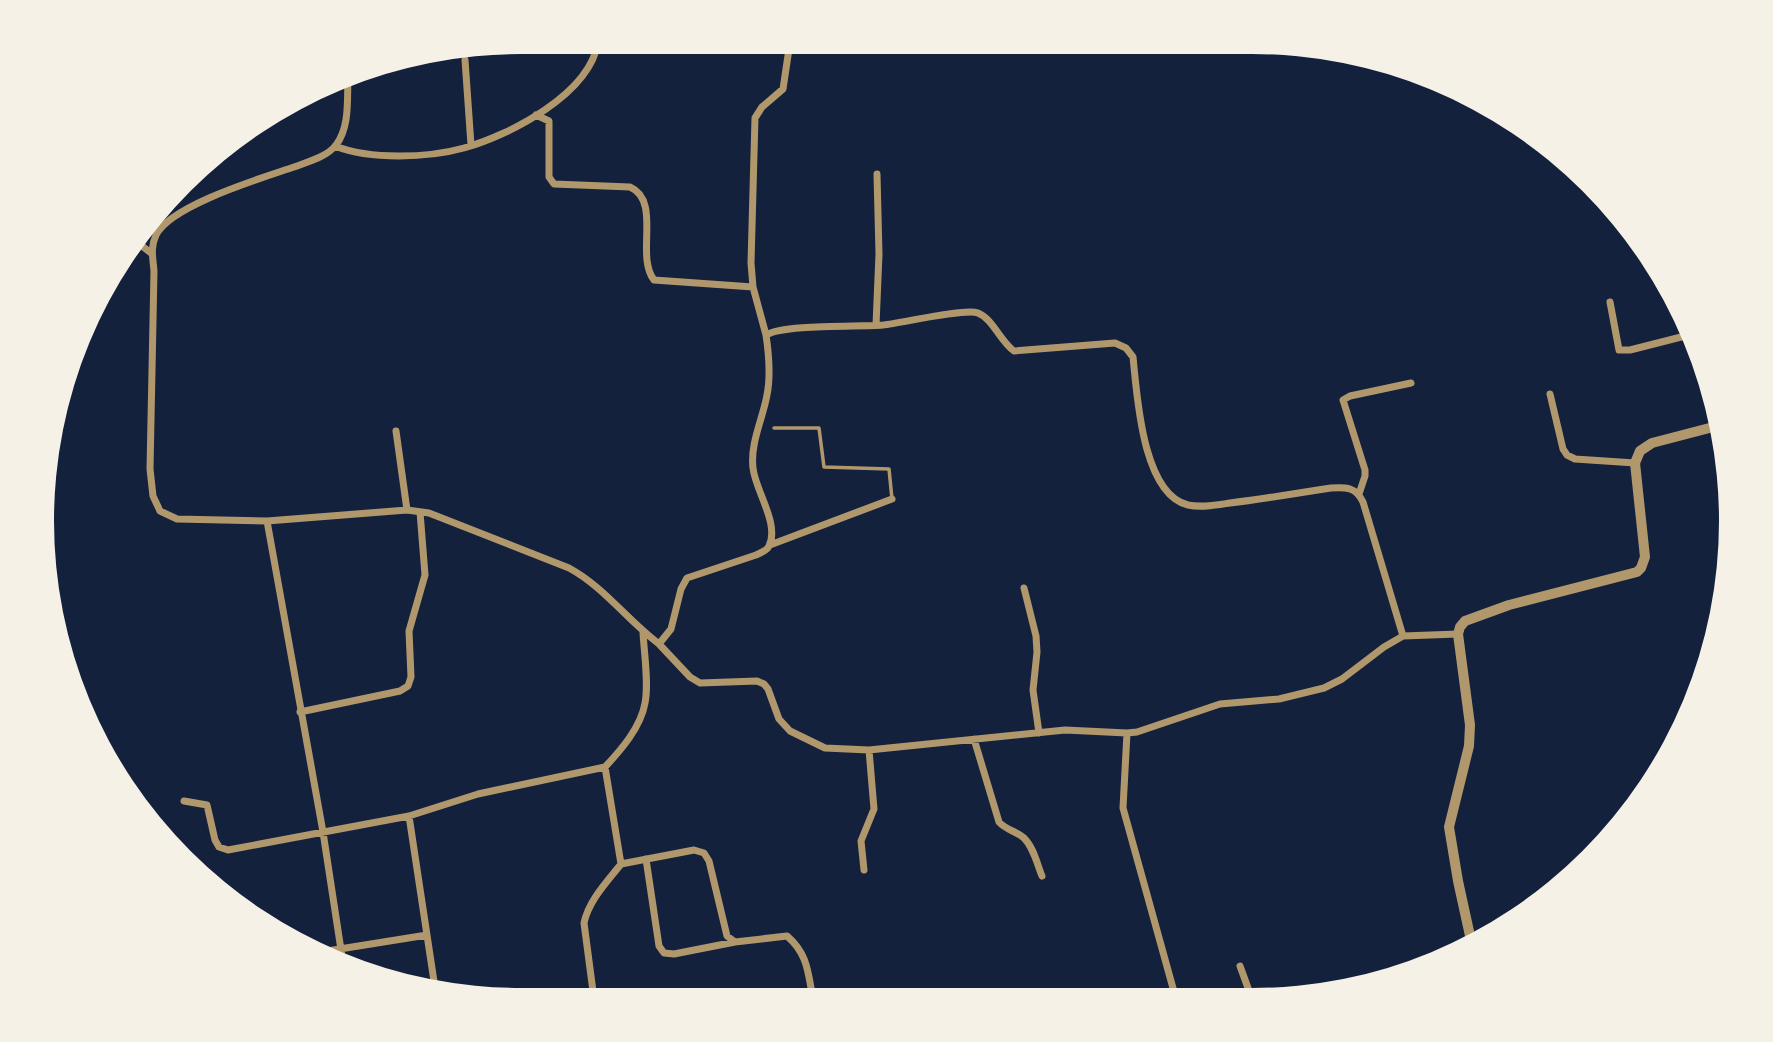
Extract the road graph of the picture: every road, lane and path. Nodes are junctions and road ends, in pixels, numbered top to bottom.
1 (596, 54) edge
2 (788, 54) edge
3 (465, 60) dead end
4 (347, 88) edge
5 (536, 115) junction
6 (471, 145) junction
7 (335, 146) junction
8 (877, 174) dead end
9 (144, 247) edge
10 (151, 253) junction
11 (753, 287) junction
12 (1610, 302) dead end
13 (876, 325) junction
14 (766, 335) junction
15 (1681, 337) edge
16 (1411, 383) dead end
17 (1550, 394) dead end
18 (774, 428) dead end
19 (1710, 428) edge
20 (396, 431) dead end
21 (1635, 463) junction
22 (1359, 494) junction
23 (892, 499) joint
24 (407, 510) junction
25 (420, 512) junction
26 (267, 521) junction
27 (769, 545) junction
28 (1024, 588) dead end
29 (643, 632) junction
30 (1458, 634) junction
31 (1403, 636) junction
32 (659, 644) junction
33 (300, 712) junction
34 (1039, 733) junction
35 (1127, 733) junction
36 (974, 739) junction
37 (869, 750) junction
38 (604, 766) junction
39 (184, 801) dead end
40 (409, 816) junction
41 (323, 832) junction
42 (646, 859) junction
43 (621, 864) junction
44 (864, 870) dead end
45 (1042, 876) dead end
46 (1469, 934) edge
47 (427, 935) junction
48 (735, 942) junction
49 (341, 948) junction
50 (335, 949) edge
51 (342, 952) edge
52 (1240, 966) dead end
53 (434, 980) edge
54 (593, 988) edge
55 (811, 988) edge
56 (1173, 988) edge
57 (1248, 988) edge

1 - 5 street
2 - 11 street
3 - 6 street
4 - 7 street
5 - 6 street
5 - 11 street
6 - 7 street
7 - 10 street
8 - 13 street
9 - 10 street
10 - 26 street
11 - 14 street
12 - 15 street
13 - 14 street
13 - 22 street
14 - 27 street
16 - 22 street
17 - 21 street
18 - 23 lane
19 - 21 street
20 - 24 street
21 - 30 street
22 - 31 street
23 - 27 street
24 - 25 street
24 - 26 street
25 - 29 street
25 - 33 street
26 - 33 street
27 - 32 street
28 - 34 street
29 - 32 street
29 - 38 street
30 - 31 street
30 - 46 street
31 - 35 street
32 - 37 street
33 - 41 street
34 - 35 street
34 - 36 street
35 - 56 street
36 - 37 street
36 - 45 street
37 - 44 street
38 - 40 street
38 - 43 street
39 - 41 street
40 - 41 street
40 - 47 street
41 - 49 street
42 - 43 street
42 - 48 street
42 - 48 street
43 - 54 street
47 - 49 street
47 - 53 street
48 - 55 street
49 - 50 street
49 - 51 street
52 - 57 street

